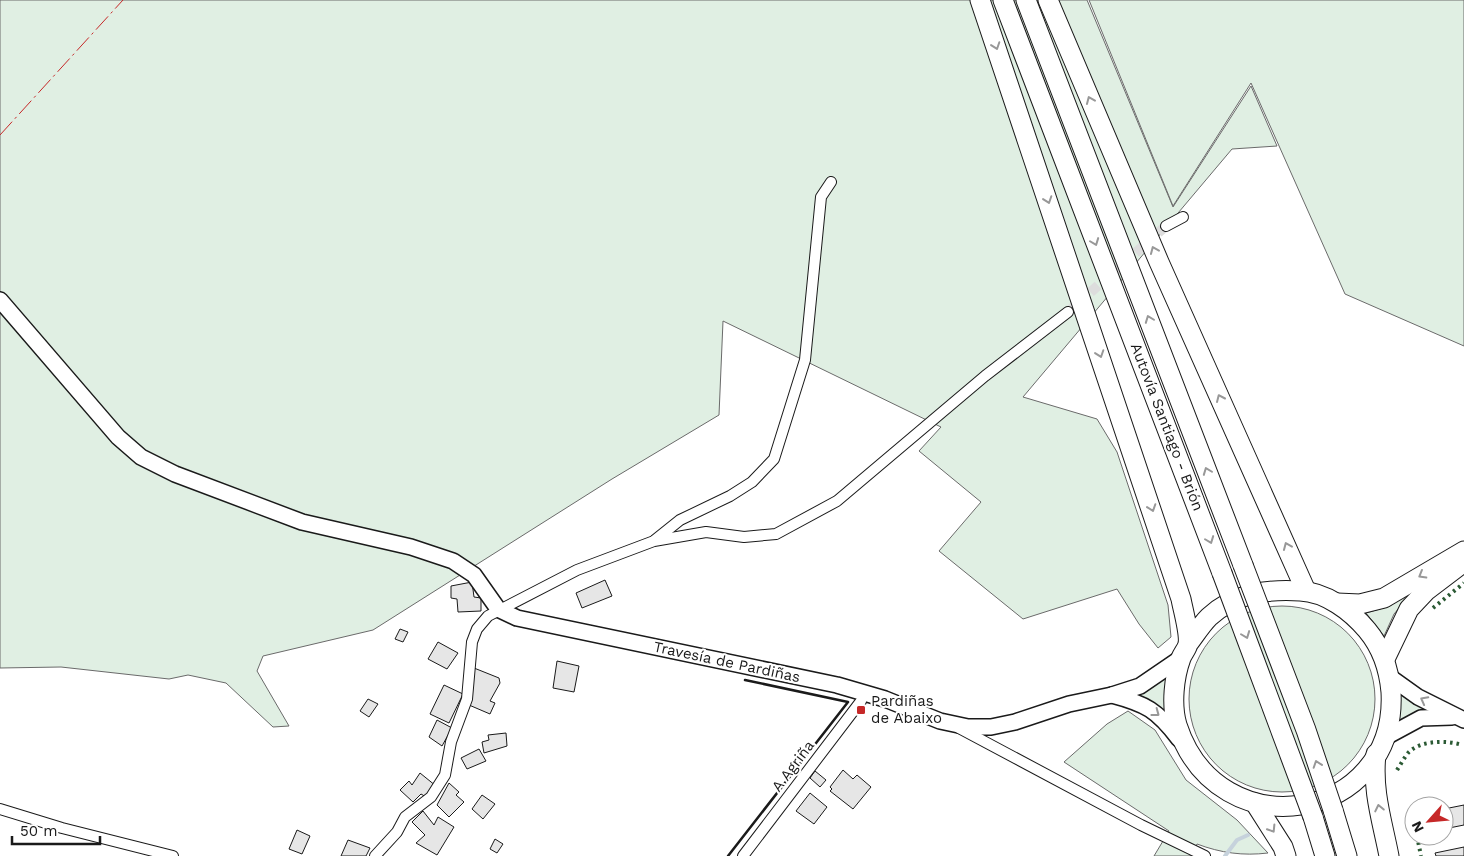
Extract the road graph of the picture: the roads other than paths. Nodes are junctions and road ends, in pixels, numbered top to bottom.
1 (980, 0) edge
2 (1003, 0) edge
3 (1026, 0) edge
4 (1048, 0) edge
5 (831, 182) dead end
6 (1183, 216) dead end
7 (1166, 226) tunnel mouth
8 (0, 300) edge
9 (1068, 312) tunnel mouth
10 (654, 541) junction
11 (1464, 551) edge
12 (1464, 562) edge
13 (1306, 591) junction
14 (1337, 603) junction
15 (498, 609) junction
16 (1184, 651) junction
17 (1387, 668) junction
18 (864, 692) junction
19 (1112, 695) junction
20 (1463, 719) edge
21 (954, 725) junction
22 (1380, 746) junction
23 (1189, 753) junction
24 (1255, 803) junction
25 (0, 809) edge
26 (172, 856) edge
27 (374, 856) edge
28 (743, 856) edge
29 (1205, 856) edge
30 (1286, 856) edge
31 (1325, 856) edge
32 (1347, 856) edge
33 (1390, 856) edge

1 -> 16 highway
2 -> 31 highway, Autovía Santiago - Brión, bridge
32 -> 3 highway, Autovía Santiago - Brión, bridge
13 -> 4 highway
5 - 10 street
6 - 7 street
8 - 15 street
9 - 10 street
10 - 15 street
11 -> 14 highway
12 - 17 highway
13 - 14 highway
13 - 16 highway
14 - 17 highway
15 - 18 street, Travesía de Pardiñas
15 - 27 street
16 - 19 street, Travesía de Pardiñas
16 - 23 highway
20 -> 17 street
17 - 22 highway
18 - 21 street, Travesía de Pardiñas
18 - 28 street, A Agriña
19 - 21 street, Travesía de Pardiñas
19 -> 23 street
20 - 22 street
21 - 29 street
22 - 24 highway
33 -> 22 highway
23 - 24 highway
24 -> 30 highway
25 - 26 street

